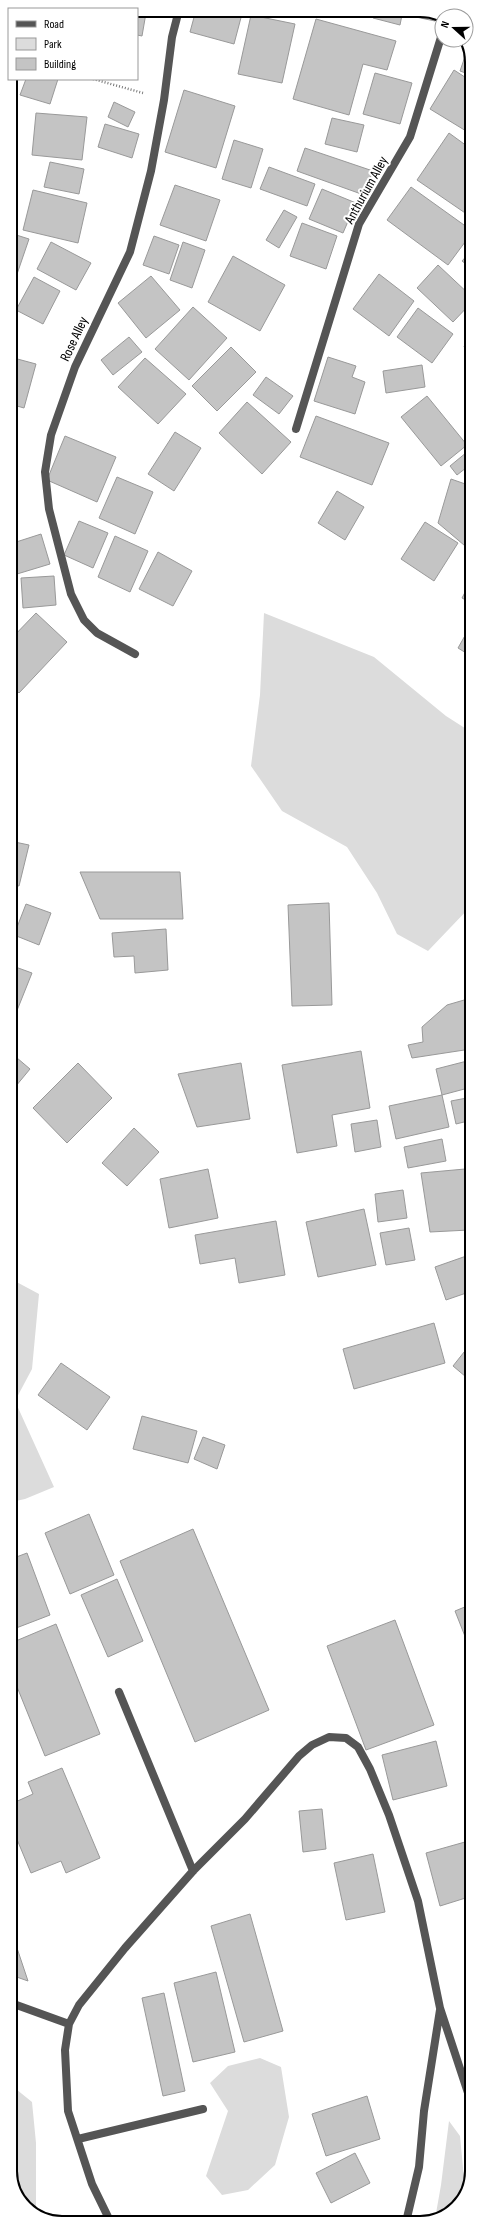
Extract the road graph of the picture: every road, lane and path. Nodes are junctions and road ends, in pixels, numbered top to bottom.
1 (177, 17) edge
2 (438, 48) edge
3 (96, 80) edge
4 (164, 100) junction
5 (296, 429) dead end
6 (135, 654) dead end
7 (119, 1692) dead end
8 (193, 1871) junction
9 (17, 2006) edge
10 (440, 2008) junction
11 (68, 2024) junction
12 (465, 2083) edge
13 (204, 2109) dead end
14 (78, 2139) junction
15 (108, 2216) edge
16 (407, 2216) edge

1 - 4 street, Rose Alley
2 - 5 street, Anthurium Alley
3 - 4 path
4 - 6 street, Rose Alley
7 - 8 street
8 - 10 street
8 - 11 street
9 - 11 street
10 - 12 street
10 - 16 street
11 - 14 street
13 - 14 street
14 - 15 street

